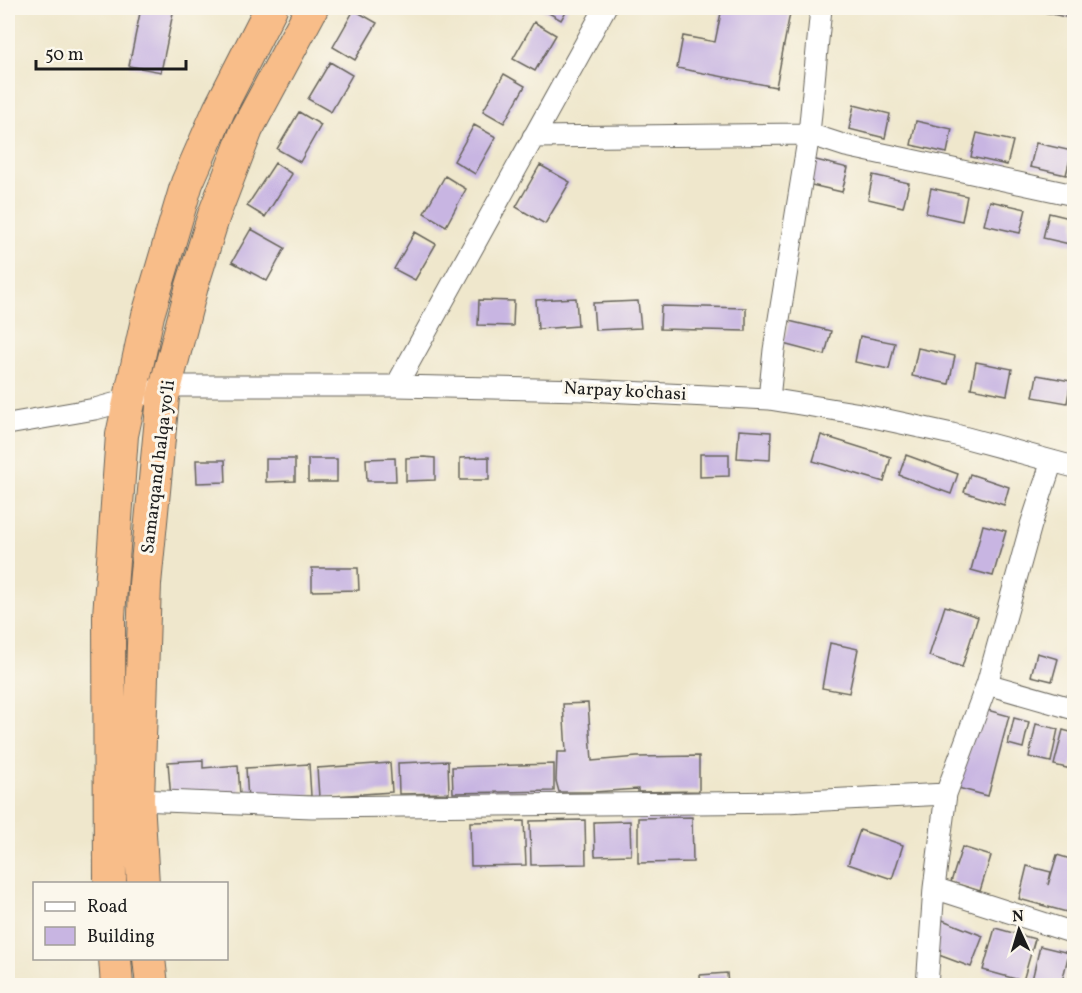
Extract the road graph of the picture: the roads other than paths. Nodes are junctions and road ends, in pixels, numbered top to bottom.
1 (271, 8) edge
2 (312, 8) edge
3 (604, 8) edge
4 (821, 8) edge
5 (809, 134) junction
6 (533, 137) junction
7 (1074, 195) edge
8 (167, 386) junction
9 (396, 386) junction
10 (769, 399) junction
11 (128, 400) junction
12 (8, 424) edge
13 (1052, 461) junction
14 (1074, 467) edge
15 (987, 684) junction
16 (1074, 709) edge
17 (946, 794) junction
18 (138, 800) junction
19 (110, 882) edge
20 (143, 882) edge
21 (934, 888) junction
22 (1074, 933) edge
23 (115, 960) edge
24 (149, 960) edge
25 (117, 986) edge
26 (152, 986) edge
27 (927, 986) edge

1 - 11 highway, Samarqand halqa yoʻli
2 - 8 highway, Samarqand halqa yoʻli
3 - 6 street
4 - 5 street
5 - 6 street
5 - 7 street
5 - 10 street
6 - 9 street
8 - 9 street, Narpay ko'chasi
8 - 11 street, Narpay ko'chasi
8 - 18 highway, Samarqand halqa yoʻli
9 - 10 street, Narpay ko'chasi
10 - 13 street, Narpay ko'chasi
11 - 12 street, Narpay ko'chasi
11 - 19 highway, Samarqand halqa yoʻli
13 - 14 street, Narpay ko'chasi
13 - 15 street
15 - 16 street
15 - 17 street
17 - 18 street
17 - 21 street
18 - 20 highway, Samarqand halqa yoʻli
21 - 22 street
21 - 27 street
23 - 25 highway
24 - 26 highway

